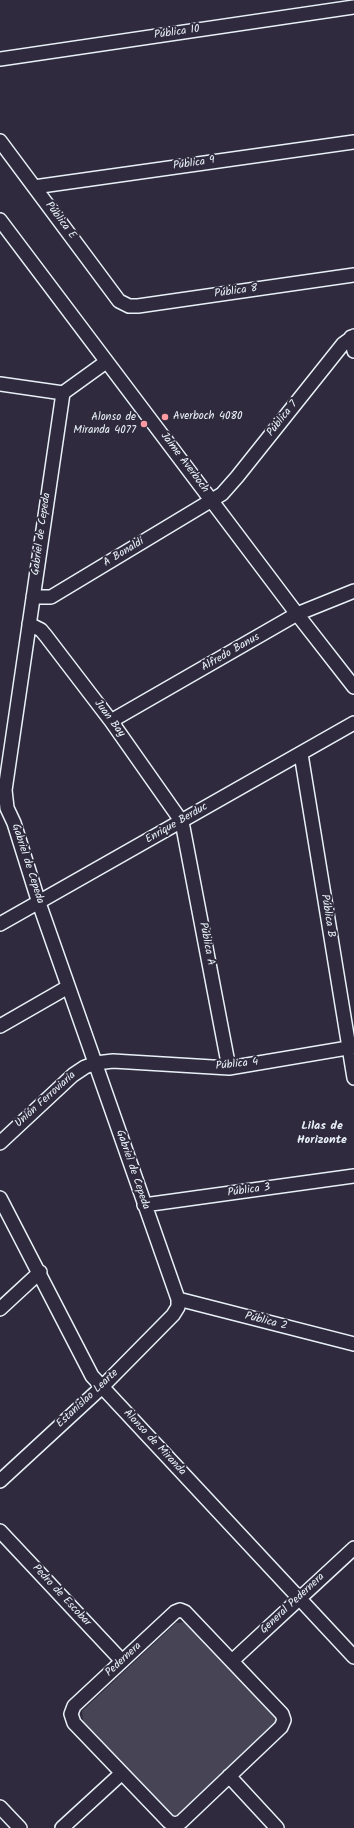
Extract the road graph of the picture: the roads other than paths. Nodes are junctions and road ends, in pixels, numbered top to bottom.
1 (354, 7) edge
2 (0, 59) edge
3 (0, 141) edge
4 (354, 142) edge
5 (34, 187) junction
6 (0, 220) edge
7 (354, 275) edge
8 (119, 301) joint
9 (353, 336) edge
10 (354, 351) edge
11 (106, 362) junction
12 (0, 384) edge
13 (63, 393) junction
14 (212, 500) junction
15 (354, 591) edge
16 (33, 597) junction
17 (297, 614) junction
18 (29, 624) junction
19 (354, 687) edge
20 (111, 721) junction
21 (354, 723) edge
22 (301, 754) junction
23 (4, 808) edge
24 (182, 822) junction
25 (39, 903) junction
26 (0, 924) edge
27 (68, 987) junction
28 (0, 1026) edge
29 (351, 1047) edge
30 (96, 1063) junction
31 (229, 1068) junction
32 (354, 1078) edge
33 (0, 1143) edge
34 (354, 1176) edge
35 (0, 1198) edge
36 (144, 1205) junction
37 (40, 1272) junction
38 (178, 1299) junction
39 (0, 1309) edge
40 (354, 1344) edge
41 (102, 1387) junction
42 (0, 1481) edge
43 (0, 1531) edge
44 (354, 1548) edge
45 (299, 1598) junction
46 (354, 1656) edge
47 (122, 1661) junction
48 (232, 1661) junction
49 (122, 1773) junction
50 (229, 1776) junction
51 (0, 1807) edge
52 (20, 1828) edge
53 (62, 1828) edge
54 (277, 1828) edge

1 - 2 street, Pública 10
3 - 5 street, Pública E
4 - 5 street, Pública 9
5 - 8 street, Pública E
6 - 11 street, Jaime Averboch
7 - 8 street, Pública 8
9 - 10 street
9 - 14 street, Pública 7
11 - 13 street
11 - 14 street, Jaime Averboch
12 - 13 street
13 - 16 street, Gabriel de Cepeda
14 - 16 street, A Bonaldi
14 - 17 street, Jaime Averboch
15 - 17 street, Alfredo Banus
16 - 18 street, Gabriel de Cepeda
17 - 19 street, Jaime Averboch
17 - 20 street, Alfredo Banus
18 - 20 street, Juan Bay
18 - 23 street, Gabriel de Cepeda
20 - 24 street, Juan Bay
21 - 22 street, Enrique Berduc
22 - 24 street, Enrique Berduc
22 - 29 street, Pública B
23 - 25 street, Gabriel de Cepeda
24 - 25 street, Enrique Berduc
24 - 31 street, Pública A
25 - 26 street, Enrique Berduc
25 - 27 street, Gabriel de Cepeda
27 - 28 street
27 - 30 street, Gabriel de Cepeda
29 - 31 street, Pública 4
29 - 32 street, Pública B
30 - 31 street, Pública 4
30 - 33 street, Unión Ferroviaria
30 - 36 street, Gabriel de Cepeda
34 - 36 street, Pública 3
35 - 37 street, Alonso de Miranda
36 - 38 street, Gabriel de Cepeda
37 - 39 street
37 - 41 street, Alonso de Miranda
38 - 40 street, Pública 2
38 - 41 street, Estanislao Learte
41 - 42 street, Estanislao Learte
41 - 45 street, Alonso de Miranda
43 - 47 street, Pedro de Escobar
44 - 45 street, General Pedernera
45 - 46 street, Alonso de Miranda
45 - 48 street, General Pedernera
47 - 48 street, Pedernera
47 - 49 street, Pedernera
48 - 50 street
49 - 50 street
49 - 53 street
50 - 54 street
51 - 52 street

